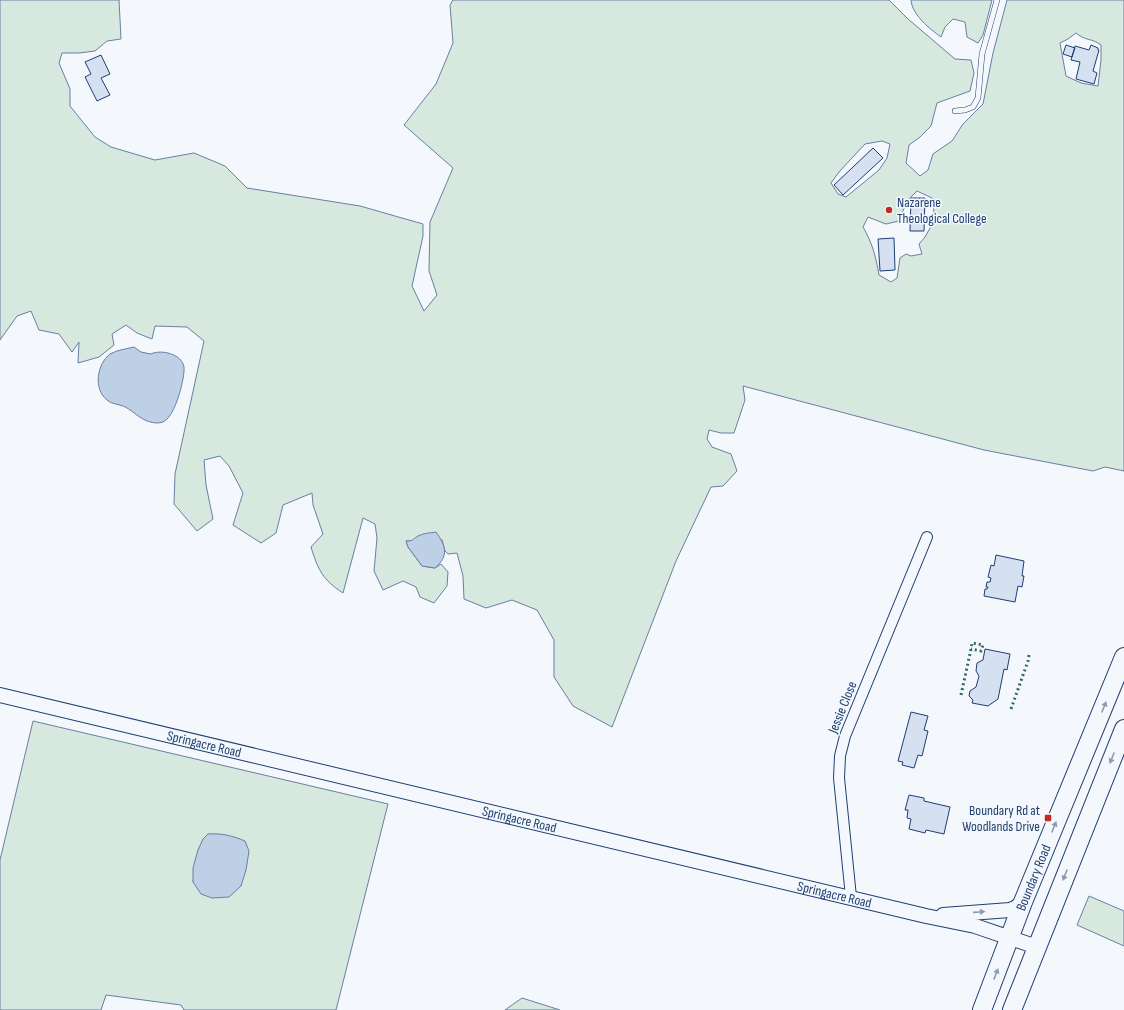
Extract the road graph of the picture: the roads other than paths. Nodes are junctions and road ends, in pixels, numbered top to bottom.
1 (997, 0) edge
2 (955, 111) dead end
3 (926, 537) dead end
4 (1124, 657) edge
5 (0, 695) edge
6 (1124, 729) edge
7 (851, 897) junction
8 (1023, 902) junction
9 (926, 916) junction
10 (1010, 938) junction
11 (1037, 947) junction
12 (982, 1010) edge
13 (1012, 1010) edge

1 - 2 lane
3 - 7 street, Jessie Close
8 -> 4 highway, Boundary Road
5 - 7 street, Springacre Road
6 -> 11 highway, Boundary Road
7 - 9 street, Springacre Road
9 -> 8 street
8 - 10 highway, Boundary Road
9 - 10 street, Springacre Road
10 - 11 street, Springacre Road
12 -> 10 highway, Boundary Road
11 - 13 highway, Boundary Road

